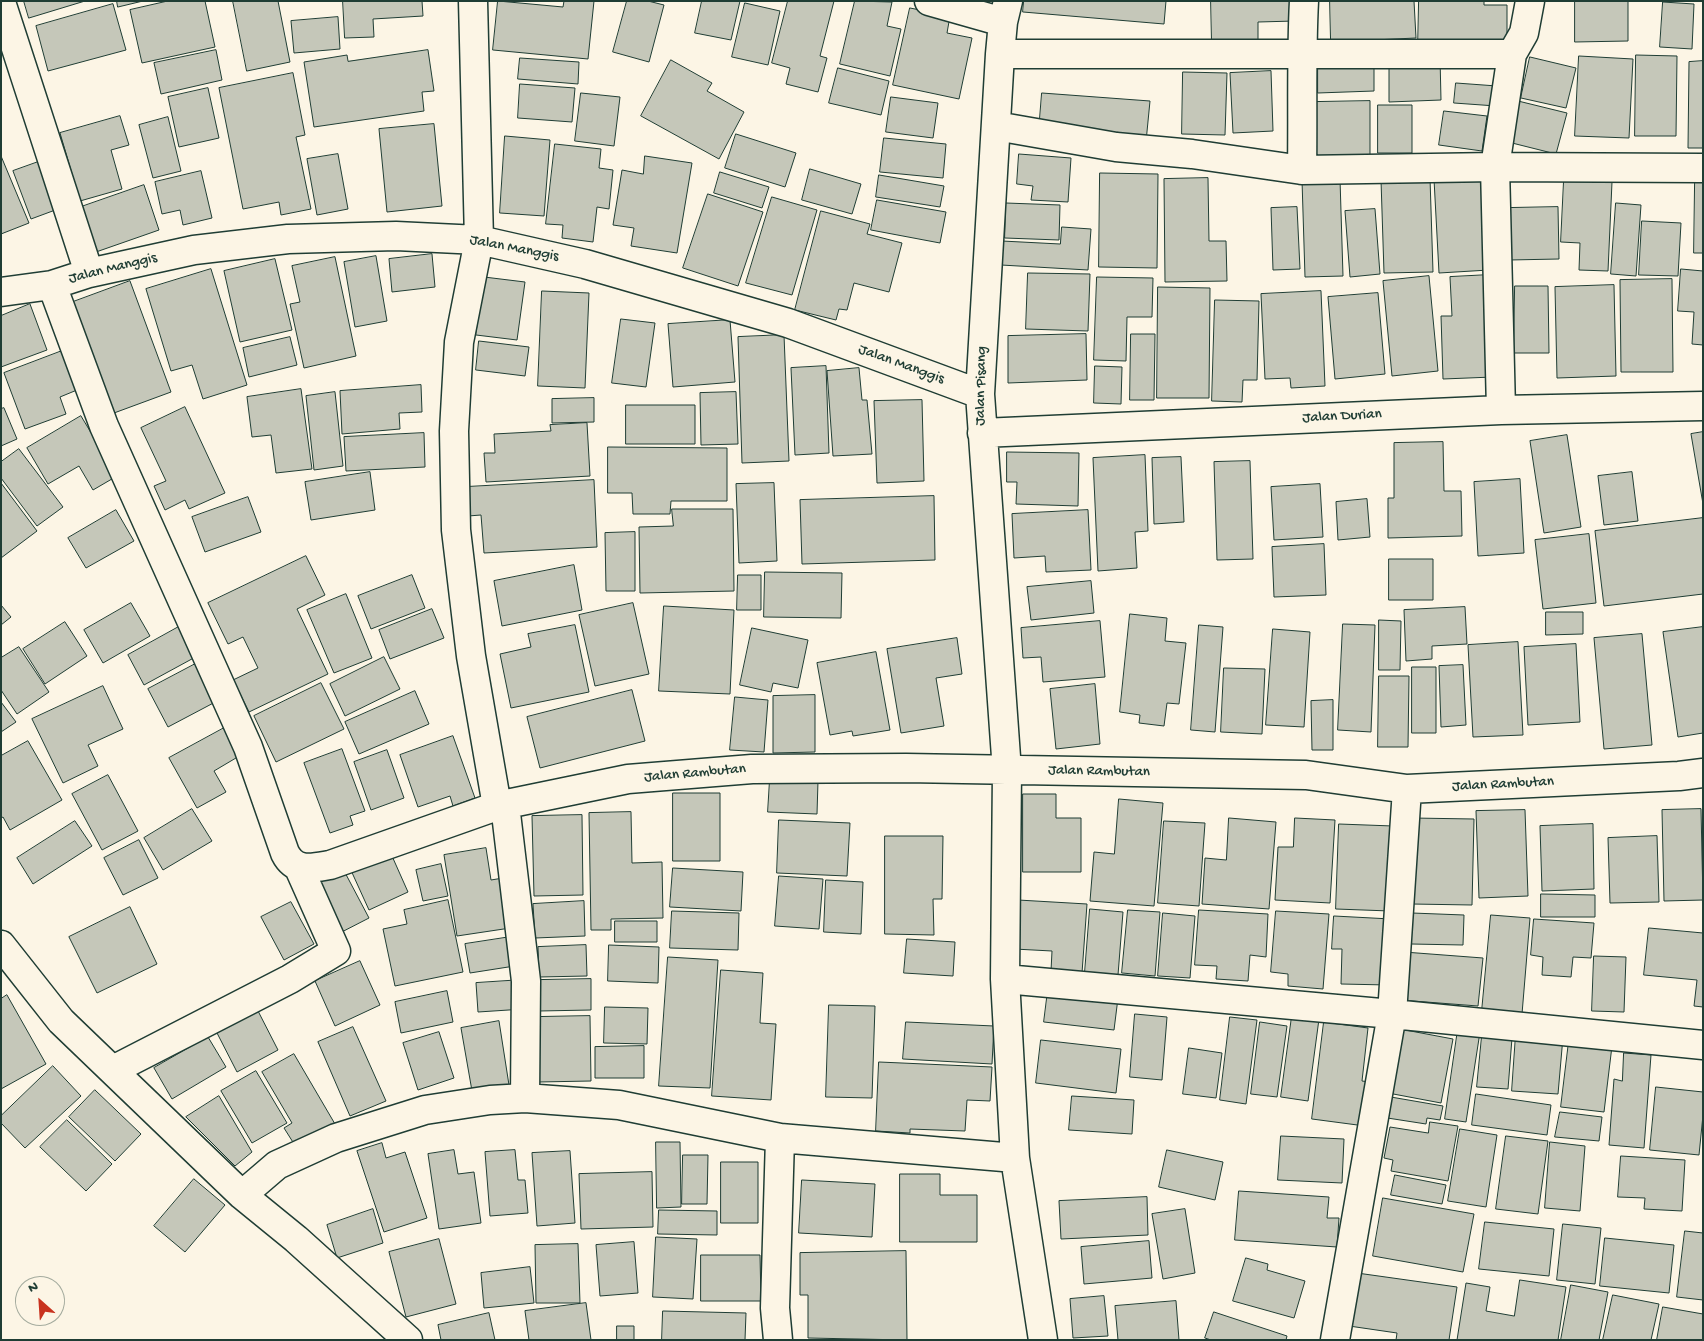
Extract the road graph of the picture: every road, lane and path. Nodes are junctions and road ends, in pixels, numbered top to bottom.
1 (473, 1) edge
2 (929, 1) edge
3 (1304, 1) edge
4 (1530, 1) edge
5 (1, 2) edge
6 (1006, 12) edge
7 (1301, 53) junction
8 (1000, 54) junction
9 (1512, 54) junction
10 (996, 126) junction
11 (1495, 167) junction
12 (1703, 168) edge
13 (1302, 170) junction
14 (479, 240) junction
15 (89, 273) junction
16 (52, 285) junction
17 (1, 292) edge
18 (980, 394) junction
19 (1703, 406) edge
20 (1501, 410) junction
21 (982, 433) junction
22 (1007, 771) junction
23 (1703, 773) edge
24 (1407, 789) junction
25 (501, 805) junction
26 (299, 868) junction
27 (1, 945) edge
28 (1005, 980) junction
29 (1392, 1014) junction
30 (1703, 1044) edge
31 (113, 1070) junction
32 (525, 1098) junction
33 (780, 1138) junction
34 (1015, 1158) junction
35 (242, 1195) junction
36 (408, 1340) edge
37 (778, 1340) edge
38 (1044, 1340) edge
39 (1335, 1340) edge

1 - 14 street
2 - 6 street
3 - 7 street
4 - 9 street
5 - 15 street
6 - 8 street, Jalan Pisang
7 - 8 street
7 - 9 street
7 - 13 street
8 - 10 street, Jalan Pisang
9 - 11 street
10 - 13 street
10 - 18 street, Jalan Pisang
11 - 12 street
11 - 13 street
11 - 20 street
14 - 15 street, Jalan Manggis
14 - 18 street, Jalan Manggis
14 - 25 street
15 - 16 street, Jalan Manggis
16 - 17 street, Jalan Manggis
16 - 26 street
18 - 21 street, Jalan Pisang
19 - 20 street, Jalan Durian
20 - 21 street, Jalan Durian
21 - 22 street, Jalan Pisang
22 - 24 street, Jalan Rambutan
22 - 25 street, Jalan Rambutan
22 - 28 street, Jalan Pisang
23 - 24 street, Jalan Rambutan
24 - 29 street
25 - 26 street, Jalan Rambutan
25 - 32 street
26 - 31 street
27 - 31 street
28 - 29 street
28 - 34 street, Jalan Pisang
29 - 30 street
29 - 39 street
31 - 35 street
32 - 33 street
32 - 35 street
33 - 34 street
33 - 37 street
34 - 38 street, Jalan Pisang
35 - 36 street

